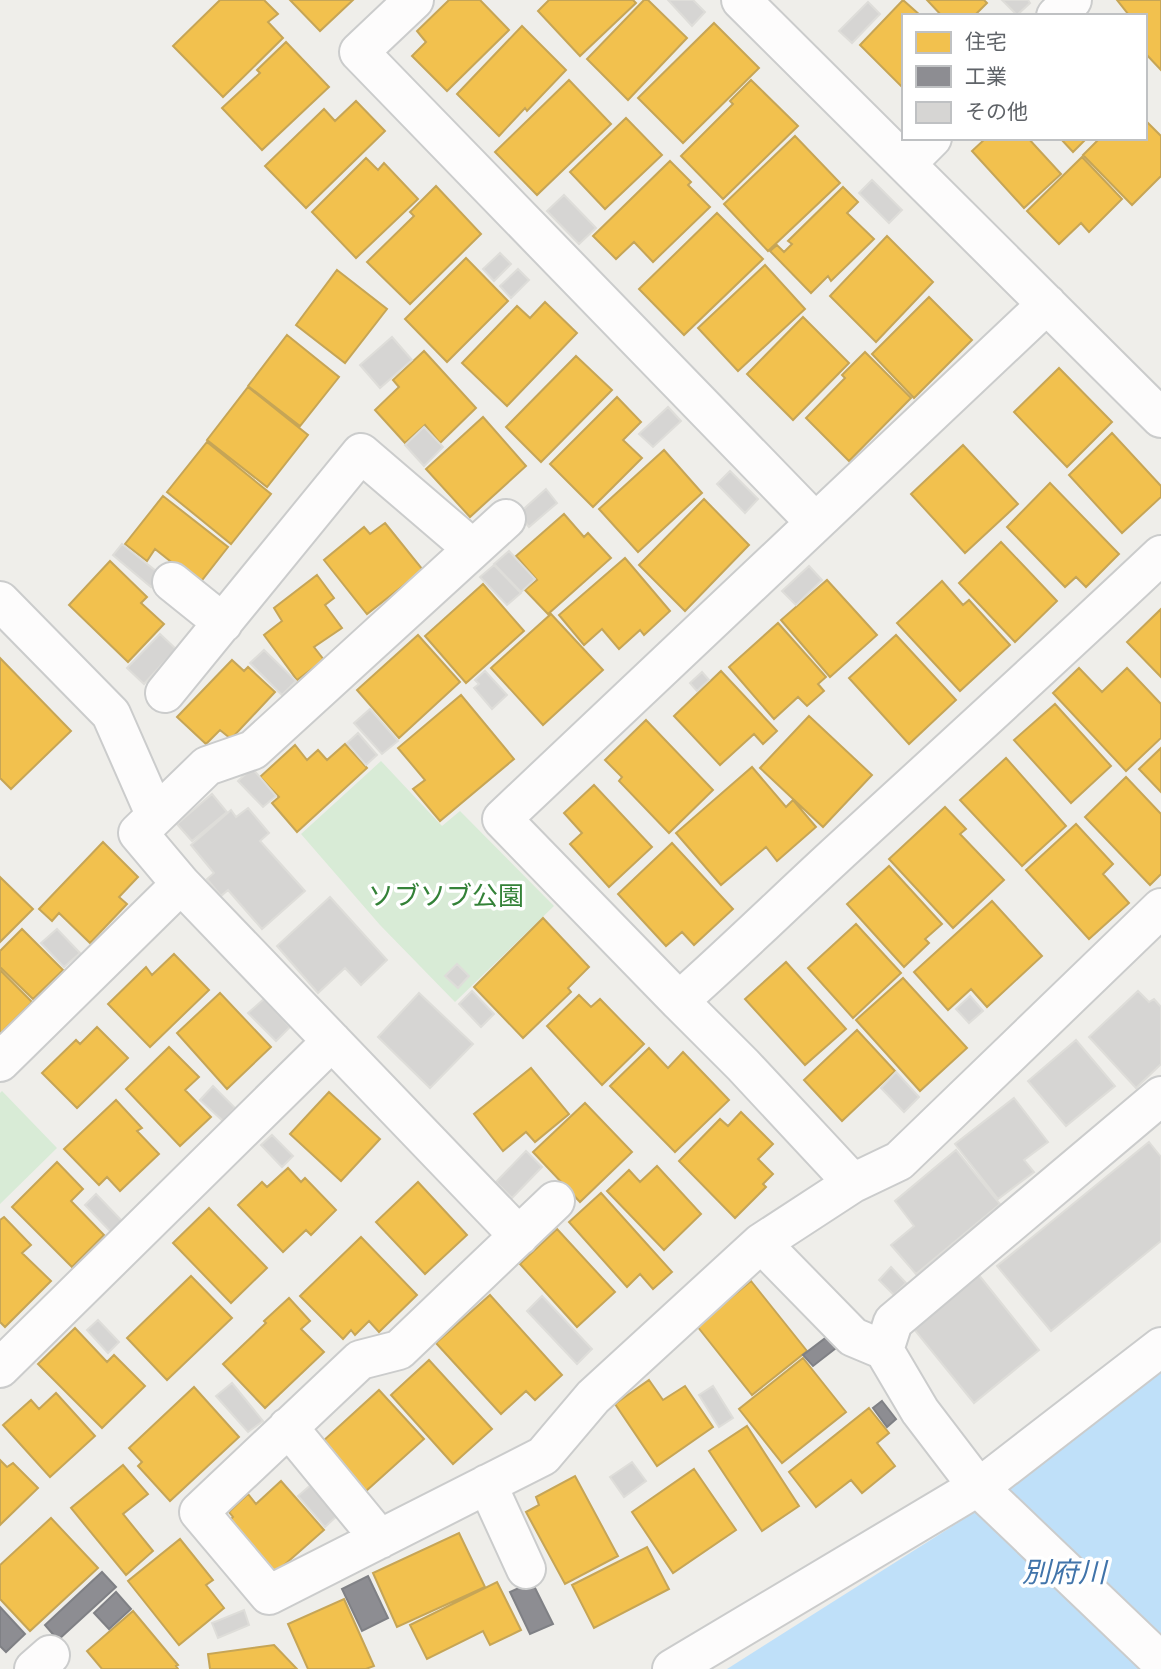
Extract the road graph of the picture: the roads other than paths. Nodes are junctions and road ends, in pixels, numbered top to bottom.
1 (414, 0) edge
2 (741, 0) edge
3 (1072, 0) edge
4 (1058, 14) edge
5 (902, 137) edge
6 (919, 151) edge
7 (1047, 304) junction
8 (1161, 418) edge
9 (506, 519) dead end
10 (814, 521) junction
11 (473, 549) junction
12 (1161, 555) edge
13 (172, 582) dead end
14 (0, 601) edge
15 (223, 623) junction
16 (165, 693) dead end
17 (155, 814) junction
18 (181, 884) junction
19 (1161, 908) edge
20 (679, 1001) junction
21 (332, 1041) junction
22 (0, 1062) edge
23 (1161, 1096) edge
24 (853, 1183) junction
25 (555, 1201) dead end
26 (519, 1236) junction
27 (761, 1243) junction
28 (1161, 1347) edge
29 (884, 1350) junction
30 (0, 1368) edge
31 (288, 1427) junction
32 (487, 1484) junction
33 (978, 1487) junction
34 (380, 1539) junction
35 (526, 1569) dead end
36 (1161, 1662) edge
37 (672, 1669) edge

1 - 10 street
2 - 5 street
3 - 4 street
6 - 7 street
7 - 8 street
7 - 10 street
9 - 11 street
10 - 20 street
11 - 15 street
11 - 17 street
12 - 20 street
13 - 15 street
14 - 17 street
15 - 16 street
17 - 18 street
18 - 21 street
18 - 22 street
19 - 24 street
20 - 24 street
21 - 26 street
21 - 30 street
23 - 29 street
24 - 27 street
25 - 26 street
26 - 31 street
27 - 29 street
27 - 32 street
28 - 33 street
29 - 33 street
31 - 34 street
31 - 34 street
32 - 34 street
32 - 35 street
33 - 36 street
33 - 37 street

